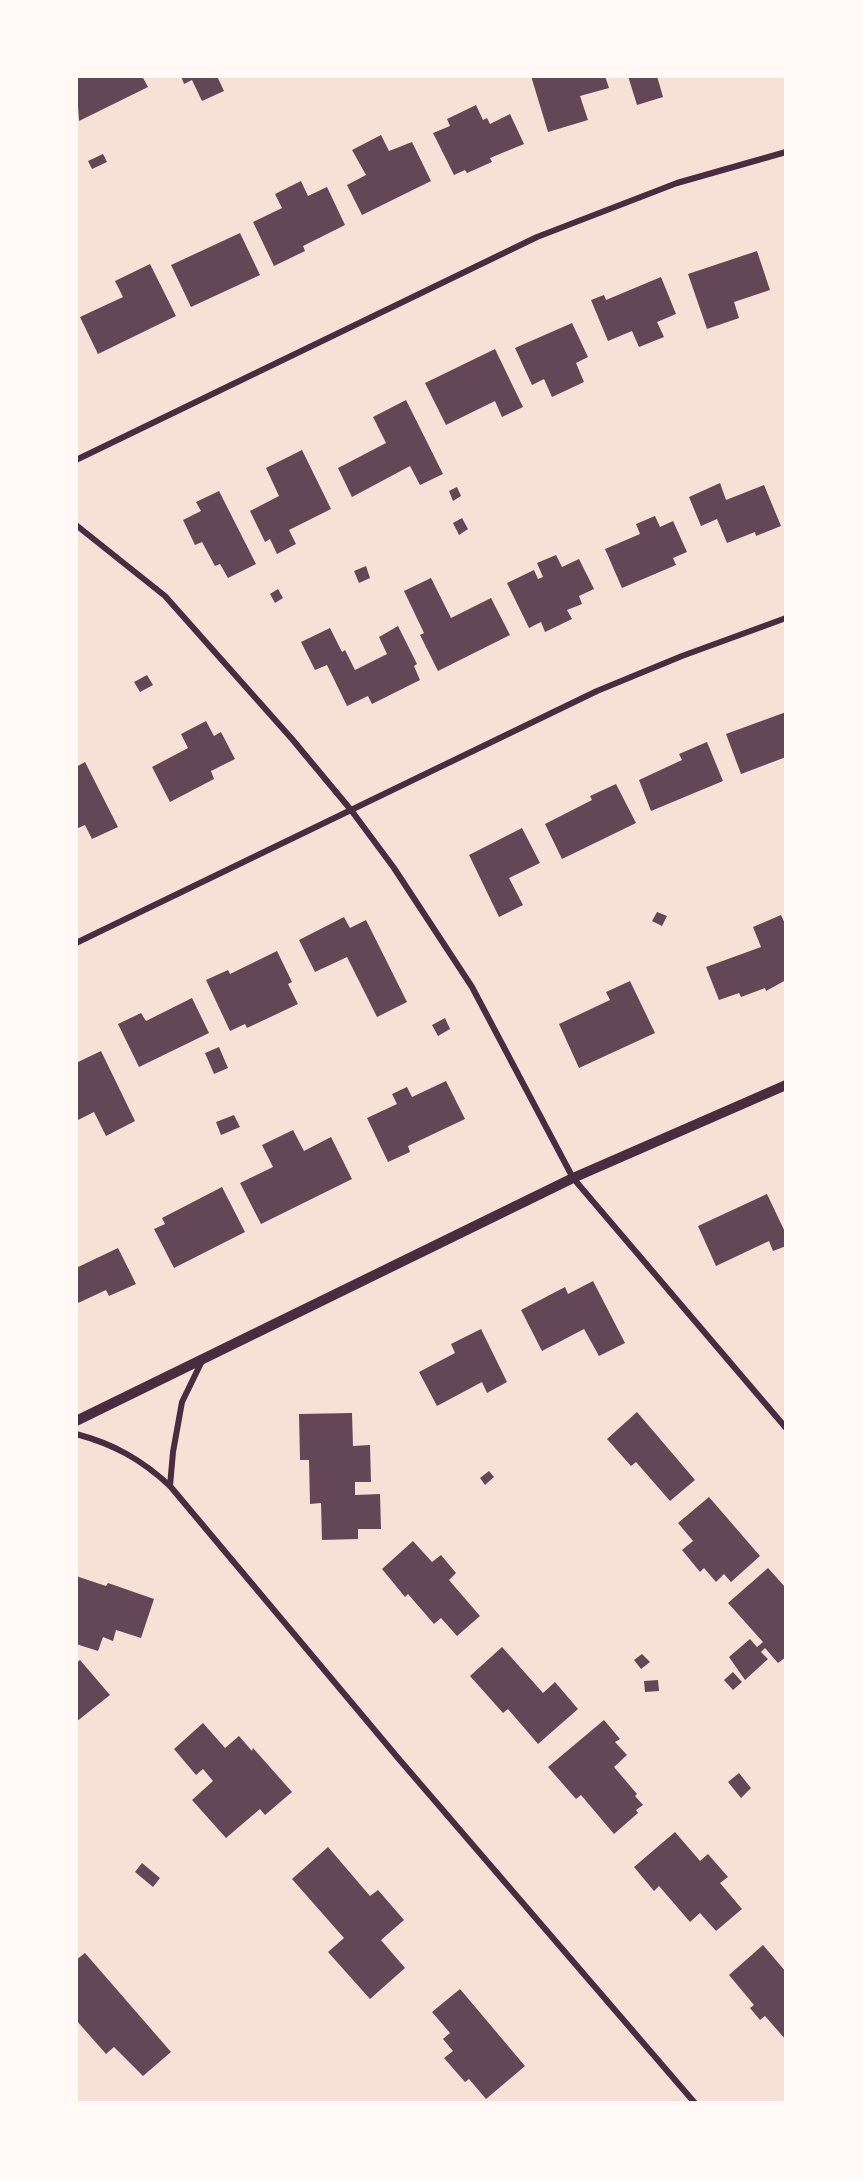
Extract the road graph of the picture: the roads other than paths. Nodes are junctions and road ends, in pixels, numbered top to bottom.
1 (786, 152) edge
2 (76, 460) edge
3 (76, 525) edge
4 (786, 618) edge
5 (351, 810) junction
6 (76, 943) edge
7 (786, 1085) edge
8 (573, 1178) junction
9 (203, 1359) junction
10 (76, 1421) edge
11 (786, 1428) edge
12 (76, 1434) edge
13 (170, 1486) junction
14 (694, 2103) edge

1 - 2 street
3 - 5 street
4 - 5 street
5 - 6 street
5 - 8 street
7 - 8 street
8 - 9 street
8 - 11 street
9 - 10 street
9 - 13 street
12 - 13 street
13 - 14 street

